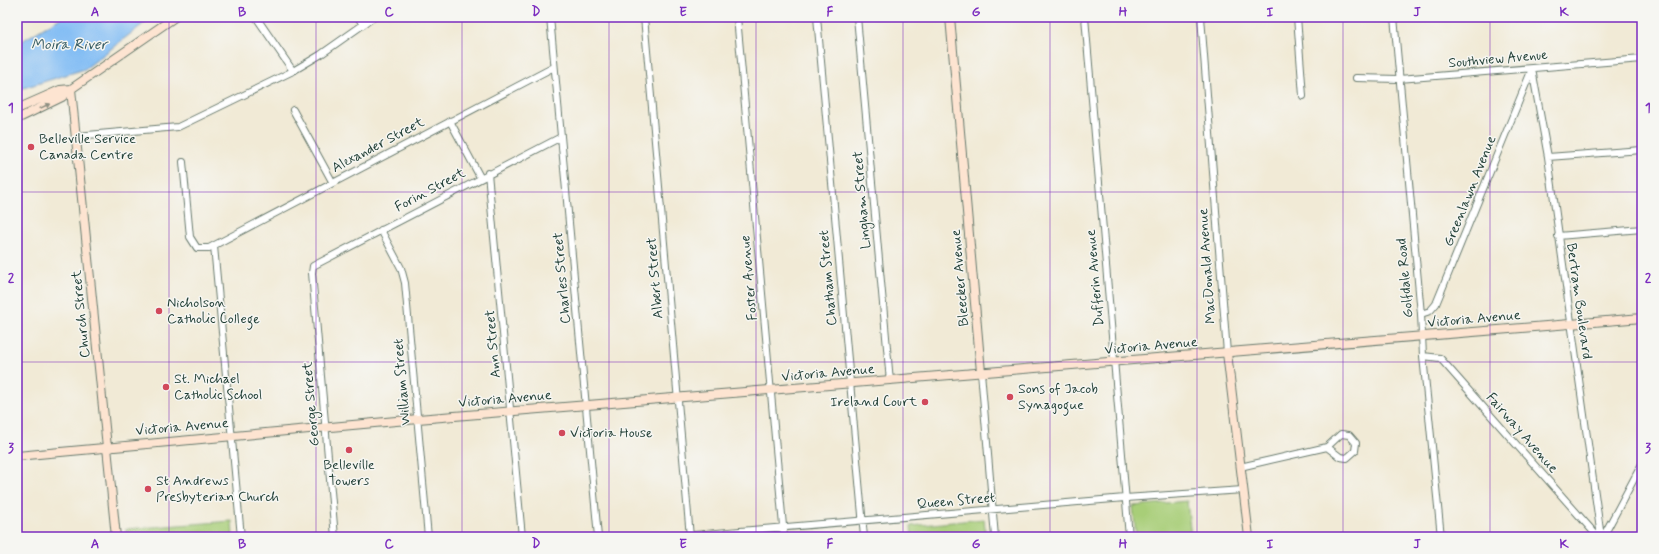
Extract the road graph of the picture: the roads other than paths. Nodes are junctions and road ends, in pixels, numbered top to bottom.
1 (175, 17) edge
2 (256, 17) edge
3 (358, 17) edge
4 (374, 17) edge
5 (550, 17) edge
6 (644, 17) edge
7 (737, 17) edge
8 (817, 17) edge
9 (857, 17) edge
10 (950, 17) edge
11 (1085, 17) edge
12 (1200, 17) edge
13 (1297, 17) edge
14 (1394, 17) edge
15 (363, 25) junction
16 (1642, 59) edge
17 (554, 67) junction
18 (1532, 69) junction
19 (293, 71) junction
20 (1356, 78) dead end
21 (1399, 80) junction
22 (71, 89) junction
23 (1303, 96) dead end
24 (17, 109) edge
25 (292, 110) dead end
26 (17, 119) edge
27 (450, 121) junction
28 (76, 136) junction
29 (561, 137) junction
30 (1642, 150) edge
31 (1548, 157) junction
32 (183, 162) dead end
33 (488, 173) junction
34 (480, 177) junction
35 (333, 183) junction
36 (1642, 229) edge
37 (381, 230) junction
38 (1558, 236) junction
39 (214, 246) junction
40 (312, 268) joint
41 (1421, 314) junction
42 (1642, 318) edge
43 (1570, 323) junction
44 (1421, 336) junction
45 (1227, 353) junction
46 (1423, 356) junction
47 (1113, 362) junction
48 (981, 372) junction
49 (890, 380) junction
50 (850, 384) junction
51 (771, 391) junction
52 (678, 398) junction
53 (586, 406) junction
54 (511, 412) junction
55 (418, 419) junction
56 (326, 427) junction
57 (232, 436) junction
58 (108, 447) junction
59 (1327, 447) junction
60 (17, 456) edge
61 (1642, 464) edge
62 (1240, 467) junction
63 (1243, 490) junction
64 (1125, 498) junction
65 (993, 510) junction
66 (863, 521) junction
67 (783, 528) junction
68 (116, 536) edge
69 (690, 536) edge
70 (99, 537) edge
71 (241, 537) edge
72 (335, 537) edge
73 (428, 537) edge
74 (522, 537) edge
75 (598, 537) edge
76 (671, 537) edge
77 (784, 537) edge
78 (864, 537) edge
79 (995, 537) edge
80 (1129, 537) edge
81 (1249, 537) edge
82 (1440, 537) edge
83 (1601, 537) edge

1 - 22 street
2 - 19 street
3 - 15 street
4 - 15 street
5 - 17 street, Charles Street
6 - 52 street, Albert Street
7 - 51 street, Foster Avenue
8 - 50 street, Chatham Street
9 - 49 street, Lingham Street
10 - 48 street, Bleecker Avenue
11 - 47 street, Dufferin Avenue
12 - 45 street, MacDonald Avenue
13 - 23 street
14 - 21 street, Golfdale Road
15 - 19 street
16 - 18 street, Southview Avenue
17 - 27 street, Alexander Street
17 - 29 street, Charles Street
18 - 21 street, Southview Avenue
18 - 31 street, Bertram Boulevard
18 - 41 street, Greenlawn Avenue
19 - 28 street
20 - 21 street, Southview Avenue
21 - 41 street, Golfdale Road
22 - 24 street
26 -> 22 street
22 - 28 street, Church Street
25 - 35 street
27 - 34 street
27 - 35 street, Alexander Street
28 - 58 street, Church Street
29 - 33 street, Forin Street
29 - 53 street, Charles Street
30 - 31 street
31 - 38 street, Bertram Boulevard
32 - 39 street
33 - 34 street, Forin Street
33 - 54 street, Ann Street
34 - 37 street, Forin Street
35 - 39 street, Alexander Street
36 - 38 street
37 - 40 street, Forin Street
37 - 55 street, William Street
38 - 43 street, Bertram Boulevard
39 - 57 street
40 - 56 street, George Street
41 - 44 street, Golfdale Road
42 - 43 street, Victoria Avenue
43 - 44 street, Victoria Avenue
43 - 83 street, Bertram Boulevard
44 - 45 street, Victoria Avenue
44 - 46 street, Golfdale Road
45 - 47 street, Victoria Avenue
45 - 62 street, MacDonald Avenue
46 - 82 street, Golfdale Road
46 - 83 street, Fairway Avenue
47 - 48 street, Victoria Avenue
47 - 64 street, Dufferin Avenue
48 - 49 street, Victoria Avenue
48 - 65 street, Bleecker Avenue
49 - 50 street, Victoria Avenue
50 - 51 street, Victoria Avenue
50 - 66 street, Chatham Street
51 - 52 street, Victoria Avenue
51 - 67 street, Foster Avenue
52 - 53 street, Victoria Avenue
52 - 69 street, Albert Street
53 - 54 street, Victoria Avenue
53 - 75 street, Charles Street
54 - 55 street, Victoria Avenue
54 - 74 street, Ann Street
55 - 56 street, Victoria Avenue
55 - 73 street, William Street
56 - 57 street, Victoria Avenue
56 - 72 street, George Street
57 - 58 street, Victoria Avenue
57 - 71 street
58 - 60 street, Victoria Avenue
58 - 68 street, Church Street
59 - 59 street
59 - 62 street
61 - 83 street
62 - 63 street, MacDonald Avenue
63 - 64 street, Queen Street
63 - 81 street, MacDonald Avenue
64 - 65 street, Queen Street
64 - 80 street, Dufferin Avenue
65 - 66 street, Queen Street
65 - 79 street, Bleecker Avenue
66 - 67 street, Queen Street
66 - 78 street, Chatham Street
67 - 69 street, Queen Street
67 - 77 street, Foster Avenue
68 - 70 street
69 - 76 street, Queen Street

